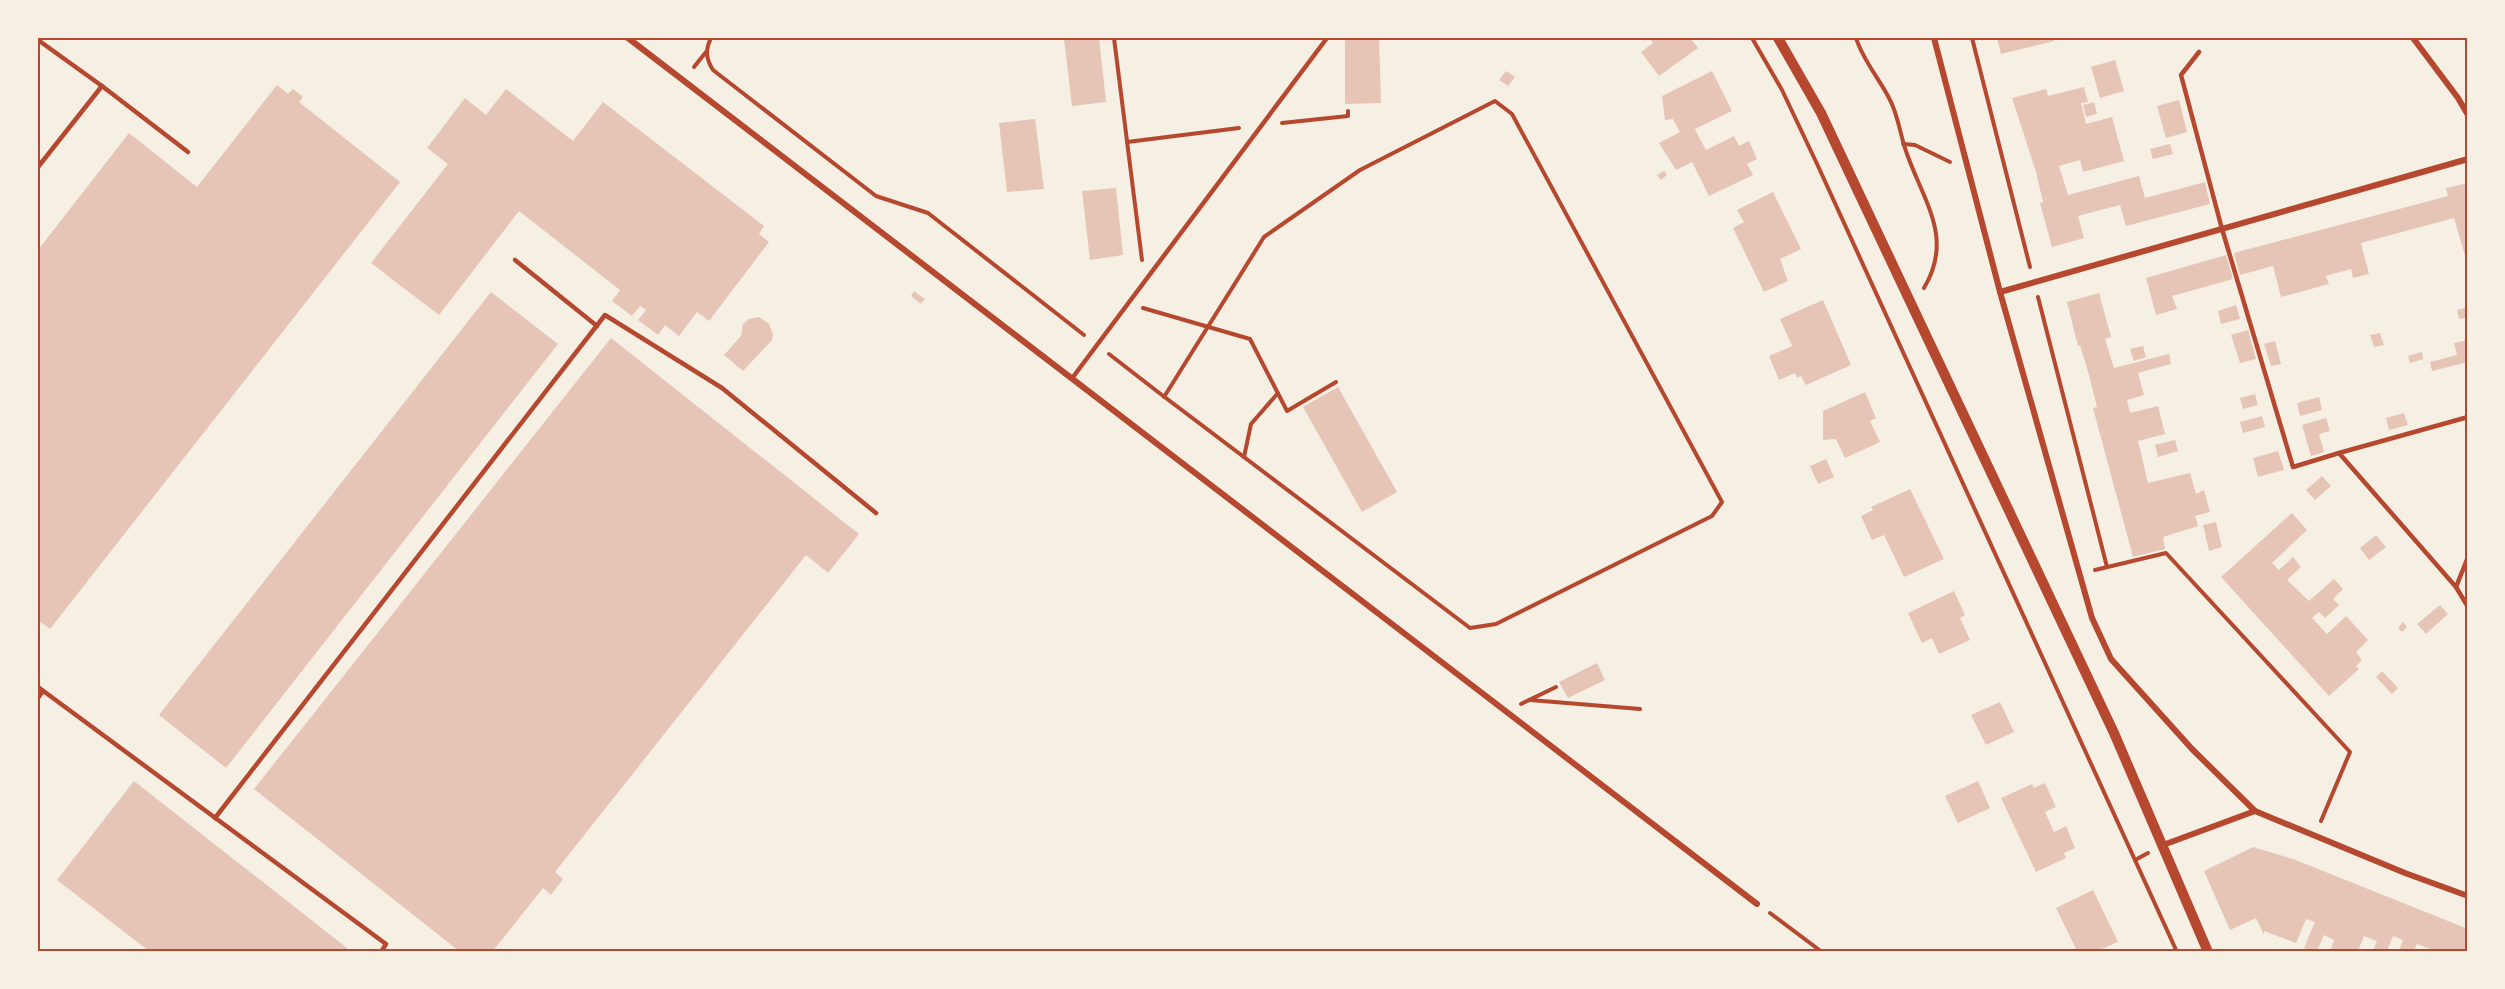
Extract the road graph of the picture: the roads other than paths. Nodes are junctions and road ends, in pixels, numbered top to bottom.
1 (628, 38) edge
2 (1327, 38) edge
3 (1779, 38) edge
4 (1934, 38) edge
5 (2413, 38) edge
6 (38, 40) edge
7 (2199, 52) dead end
8 (102, 86) junction
9 (2468, 115) edge
10 (188, 152) dead end
11 (2468, 159) edge
12 (38, 167) edge
13 (2222, 229) junction
14 (515, 260) dead end
15 (2000, 292) junction
16 (597, 326) junction
17 (1073, 377) junction
18 (2468, 417) edge
19 (2339, 453) junction
20 (876, 513) dead end
21 (2468, 557) edge
22 (2456, 587) junction
23 (2468, 607) edge
24 (38, 687) edge
25 (43, 691) junction
26 (38, 698) edge
27 (2256, 811) junction
28 (215, 818) junction
29 (2163, 845) junction
30 (2468, 896) edge
31 (1757, 904) road end
32 (381, 951) edge
33 (2208, 951) edge

1 - 17 street
2 - 17 lane
3 - 29 street
4 - 15 street
5 - 9 street
6 - 8 lane
7 - 13 lane
8 - 10 lane
8 - 12 lane
11 - 13 street
13 - 15 street
13 - 19 lane
14 - 16 lane
15 - 27 street
16 - 20 lane
16 - 28 lane
17 - 31 street
18 - 19 lane
19 - 22 lane
21 - 22 lane
22 - 23 lane
24 - 25 lane
25 - 26 lane
25 - 28 lane
27 - 29 street
27 - 30 street
28 - 32 lane
29 - 33 street

